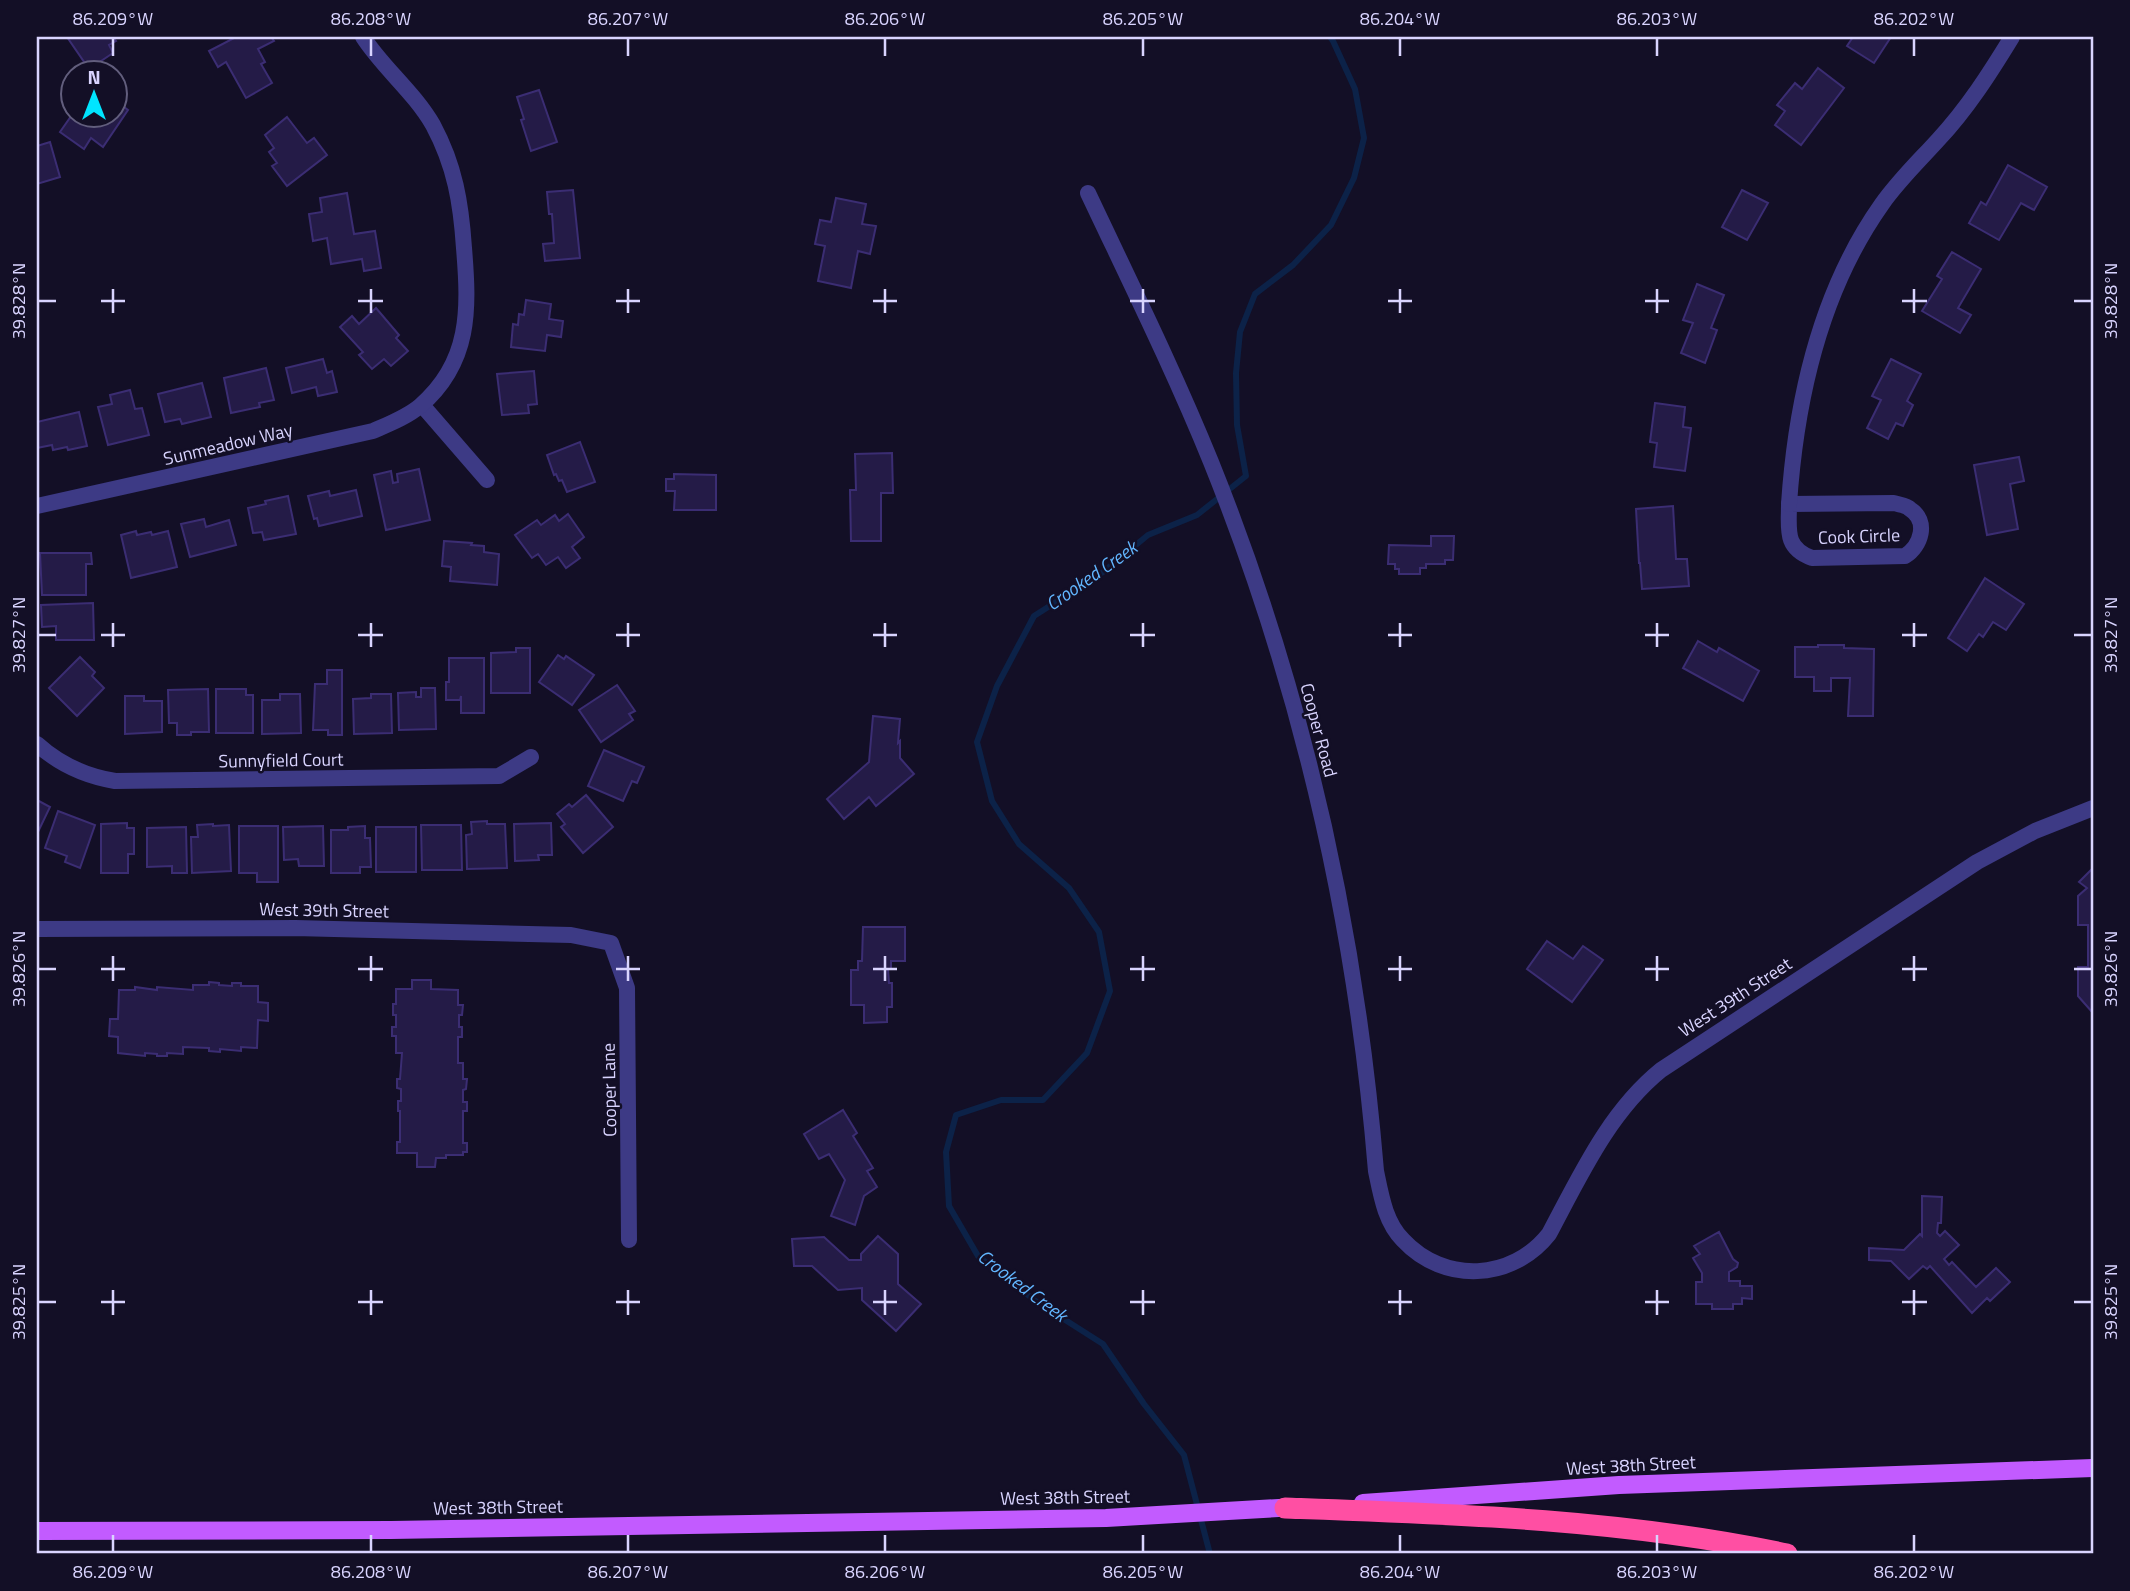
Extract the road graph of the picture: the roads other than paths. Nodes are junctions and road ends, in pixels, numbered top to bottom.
1 (363, 37) edge
2 (2012, 37) edge
3 (1088, 193) dead end
4 (422, 405) junction
5 (487, 480) dead end
6 (1789, 504) junction
7 (37, 506) edge
8 (37, 744) edge
9 (531, 757) dead end
10 (2093, 808) edge
11 (37, 929) edge
12 (611, 943) joint
13 (629, 1240) dead end
14 (1458, 1271) joint
15 (2093, 1468) edge
16 (1285, 1508) junction
17 (37, 1531) edge
18 (1787, 1554) edge

1 - 4 street
2 - 6 street
3 - 14 street, Cooper Road
4 - 5 street
4 - 7 street, Sunmeadow Way
6 - 6 street, Cook Circle
8 - 9 street, Sunnyfield Court
10 - 14 street, West 39th Street
11 - 12 street, West 39th Street
12 - 13 street, Cooper Lane
15 - 16 main road, West 38th Street
16 - 17 main road, West 38th Street
16 - 18 highway

